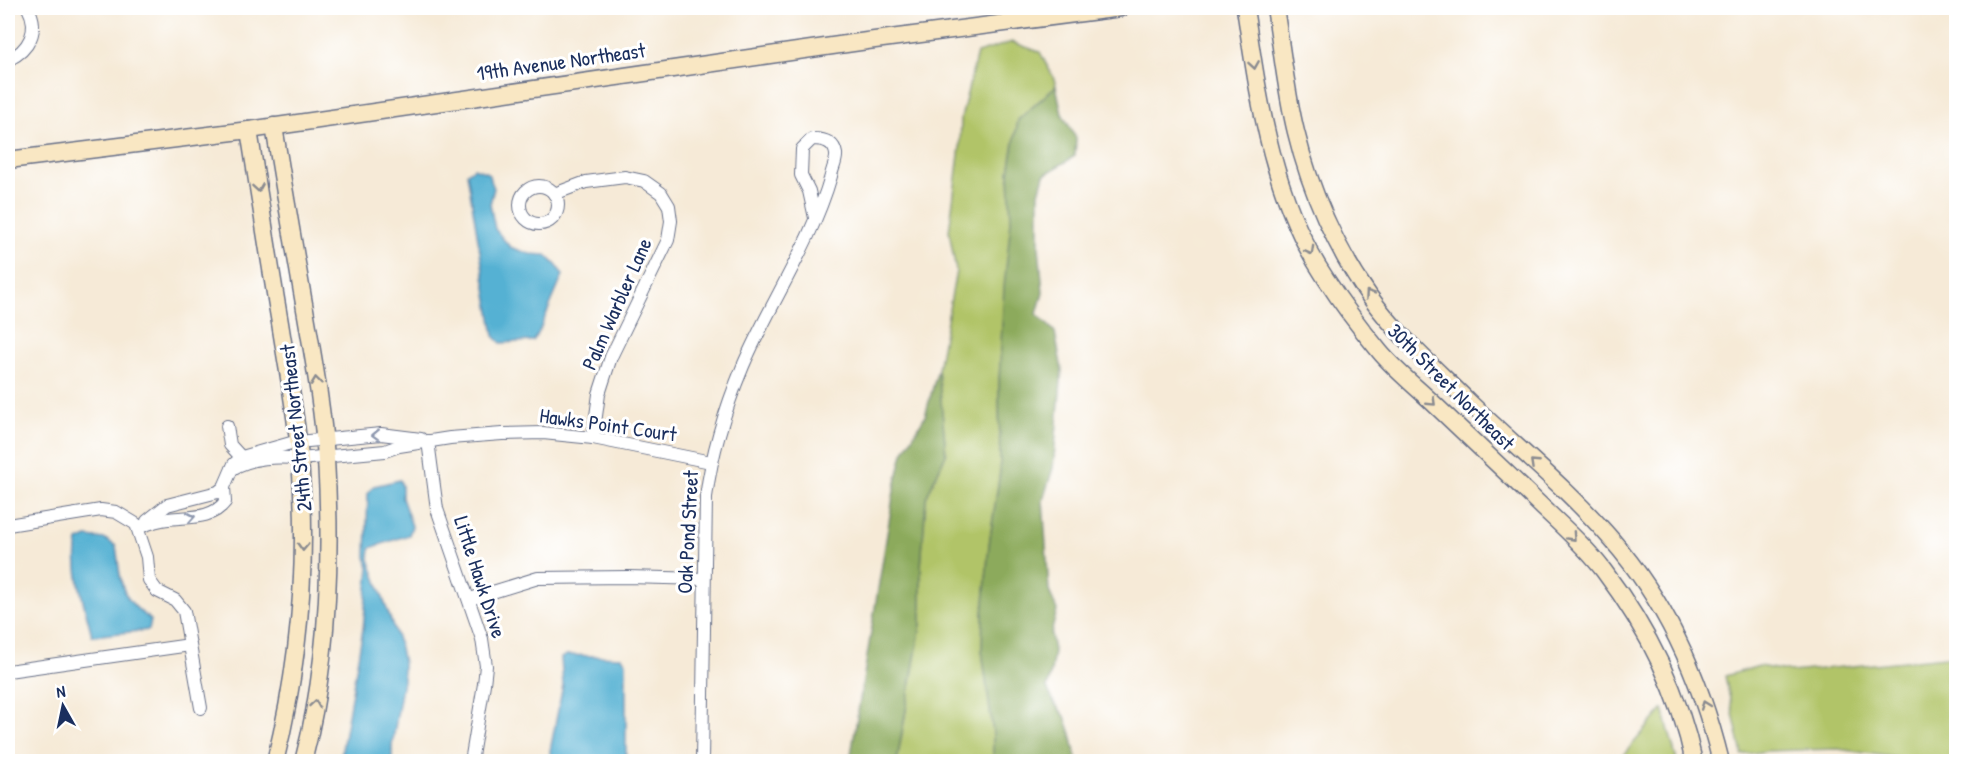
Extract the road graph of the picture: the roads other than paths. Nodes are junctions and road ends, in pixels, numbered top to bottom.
1 (28, 8) edge
2 (1121, 8) edge
3 (1245, 8) edge
4 (1275, 8) edge
5 (8, 60) edge
6 (274, 126) junction
7 (249, 130) junction
8 (8, 160) edge
9 (554, 194) dead end
10 (815, 218) junction
11 (227, 426) dead end
12 (593, 438) junction
13 (324, 440) junction
14 (428, 441) junction
15 (299, 447) junction
16 (326, 457) junction
17 (241, 458) junction
18 (711, 462) junction
19 (232, 469) junction
20 (224, 487) junction
21 (8, 525) edge
22 (139, 527) junction
23 (703, 579) junction
24 (470, 599) junction
25 (190, 645) junction
26 (8, 671) edge
27 (201, 708) dead end
28 (275, 762) edge
29 (303, 762) edge
30 (471, 762) edge
31 (702, 762) edge
32 (1694, 762) edge
33 (1721, 762) edge

1 - 5 street
2 - 6 street, 19th Avenue Northeast
3 -> 32 street, 30th Street Northeast
33 -> 4 street, 30th Street Northeast
6 - 7 street, 19th Avenue Northeast
13 -> 6 street, 24th Street Northeast
7 - 8 street, 19th Avenue Northeast
7 -> 15 street, 24th Street Northeast
9 - 12 street, Palm Warbler Lane
10 - 10 street, Oak Pond Street
10 - 18 street, Oak Pond Street
11 - 17 street
12 - 14 street, Hawks Point Court
12 - 18 street, Hawks Point Court
14 -> 13 street, Hawks Point Court
13 - 15 street, Hawks Point Court
13 - 16 street, 24th Street Northeast
14 - 16 street, Hawks Point Court
14 - 24 street, Little Hawk Drive
15 - 16 street, Hawks Point Court
15 - 17 street
15 - 19 street
15 -> 28 street, 24th Street Northeast
29 -> 16 street, 24th Street Northeast
17 - 19 street
18 - 23 street, Oak Pond Street
19 - 20 street
20 - 22 street
22 -> 20 street
21 - 22 street
22 - 25 street
23 - 24 street
23 - 31 street, Oak Pond Street
24 - 30 street, Little Hawk Drive
25 - 26 street
25 - 27 street

